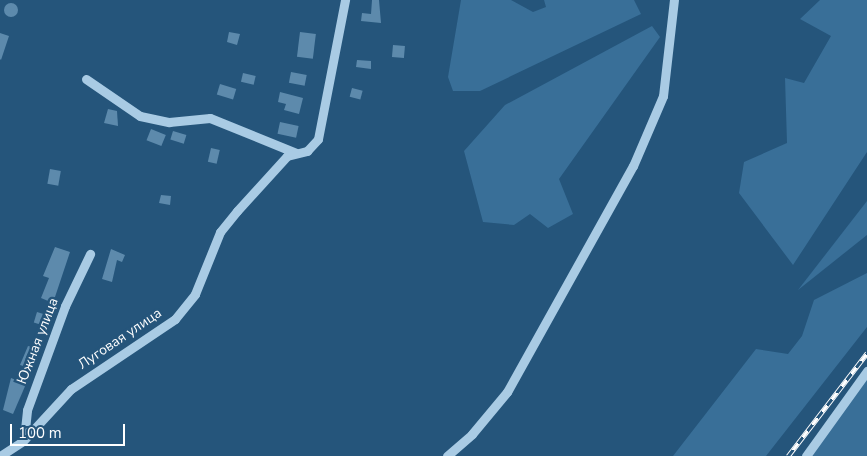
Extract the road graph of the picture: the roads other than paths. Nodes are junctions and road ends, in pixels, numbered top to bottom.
1 (345, 0) edge
2 (674, 0) edge
3 (86, 79) dead end
4 (296, 154) junction
5 (90, 254) dead end
6 (867, 371) edge
7 (23, 441) junction
8 (0, 456) edge
9 (446, 456) edge
10 (806, 456) edge

1 - 4 street, Луговая улица
2 - 9 street
3 - 4 street
4 - 7 street, Луговая улица
5 - 7 street, Южная улица
6 - 10 street
7 - 8 street, Луговая улица

